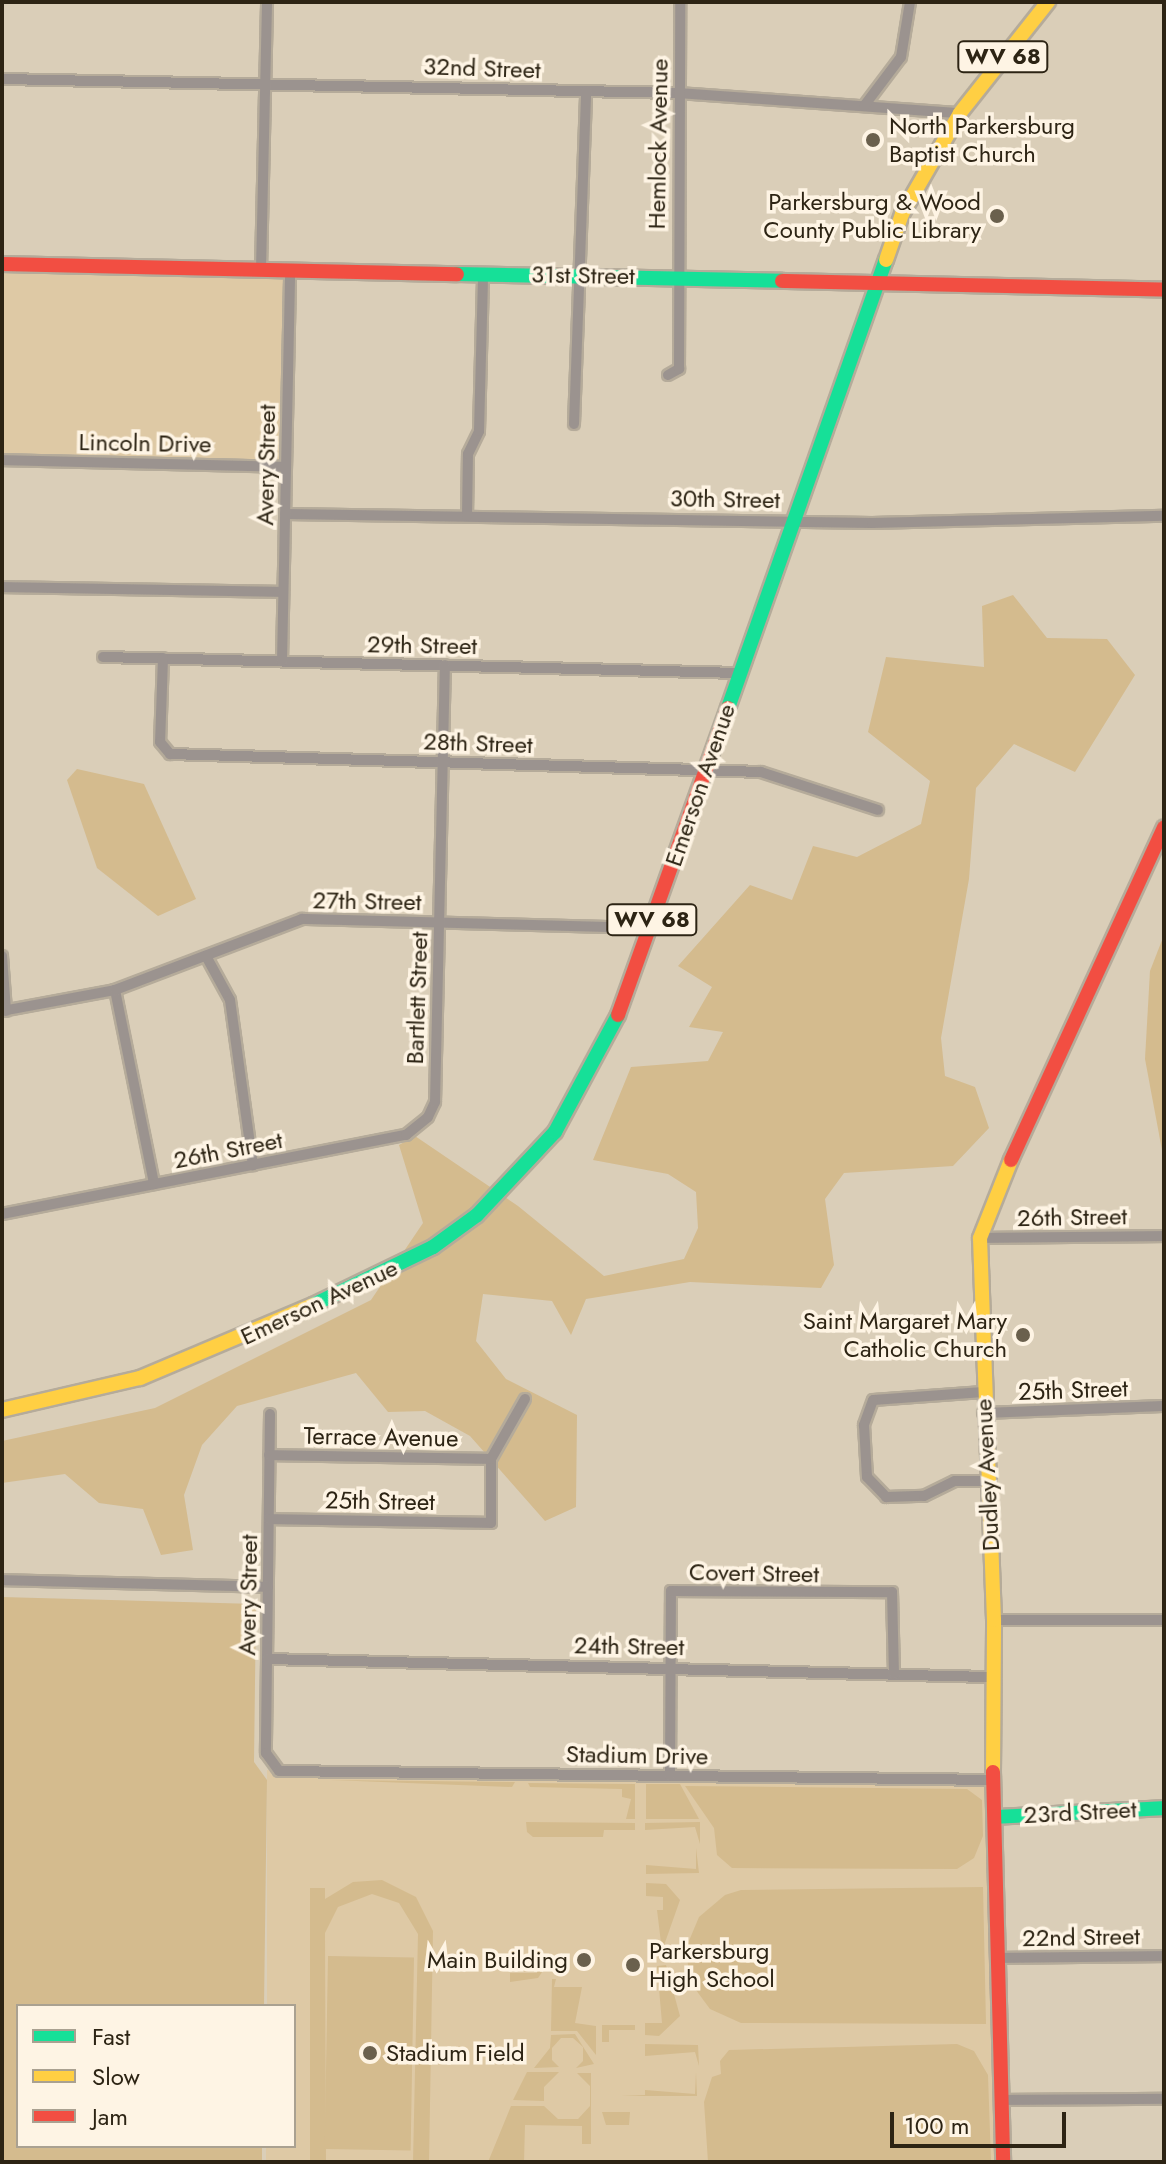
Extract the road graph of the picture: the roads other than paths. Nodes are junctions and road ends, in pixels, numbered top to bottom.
1 (267, 2) edge
2 (680, 2) edge
3 (910, 2) edge
4 (1048, 2) edge
5 (2, 79) edge
6 (265, 84) junction
7 (586, 91) junction
8 (678, 93) junction
9 (864, 106) junction
10 (960, 113) junction
11 (2, 264) edge
12 (261, 269) junction
13 (290, 269) junction
14 (483, 273) junction
15 (583, 275) junction
16 (677, 276) junction
17 (875, 280) junction
18 (1164, 290) edge
19 (668, 375) dead end
20 (574, 424) dead end
21 (2, 460) edge
22 (286, 467) junction
23 (285, 514) junction
24 (467, 516) junction
25 (1164, 516) edge
26 (792, 519) junction
27 (2, 587) edge
28 (283, 592) junction
29 (103, 657) dead end
30 (163, 658) junction
31 (282, 661) junction
32 (445, 665) junction
33 (739, 673) junction
34 (444, 762) junction
35 (705, 770) junction
36 (878, 810) dead end
37 (1164, 828) edge
38 (439, 922) junction
39 (650, 928) junction
40 (2, 956) edge
41 (206, 956) junction
42 (115, 990) junction
43 (4, 1011) edge
44 (435, 1091) joint
45 (253, 1165) junction
46 (154, 1184) junction
47 (2, 1214) edge
48 (1164, 1236) edge
49 (980, 1238) junction
50 (983, 1392) junction
51 (525, 1399) dead end
52 (1164, 1406) edge
53 (2, 1410) edge
54 (983, 1413) junction
55 (270, 1414) dead end
56 (269, 1455) junction
57 (491, 1459) junction
58 (987, 1481) junction
59 (269, 1519) junction
60 (2, 1580) edge
61 (268, 1587) junction
62 (994, 1620) junction
63 (1164, 1620) edge
64 (267, 1659) junction
65 (670, 1667) junction
66 (894, 1674) junction
67 (990, 1677) junction
68 (279, 1771) joint
69 (670, 1776) junction
70 (995, 1780) junction
71 (1164, 1808) edge
72 (995, 1817) junction
73 (1164, 1956) edge
74 (998, 1958) junction
75 (1164, 2099) edge
76 (1001, 2100) junction
77 (1003, 2162) edge

1 - 6 street
2 - 8 street, Hemlock Avenue
3 - 9 street
4 - 10 street, Emerson Avenue / WV 68
5 - 6 street, 32nd Street
6 - 7 street, 32nd Street
6 - 12 street
7 - 8 street, 32nd Street
7 - 15 street
8 - 9 street, 32nd Street
8 - 16 street, Hemlock Avenue
9 - 10 street, 32nd Street
10 - 17 street, Emerson Avenue / WV 68
11 - 12 street, 31st Street
12 - 13 street, 31st Street
13 - 14 street, 31st Street
13 - 22 street, Avery Street
14 - 15 street, 31st Street
14 - 24 street
15 - 16 street, 31st Street
15 - 20 street
16 - 17 street, 31st Street
16 - 19 street, Hemlock Avenue
17 - 18 street, 31st Street
17 - 26 street, Emerson Avenue / WV 68
21 - 22 street, Lincoln Drive
22 - 23 street, Avery Street
23 - 24 street, 30th Street
23 - 28 street, Avery Street
24 - 26 street, 30th Street
25 - 26 street, 30th Street
26 - 33 street, Emerson Avenue / WV 68
27 - 28 street
28 - 31 street, Avery Street
29 - 30 street, 29th Street
30 - 31 street, 29th Street
30 - 34 street, 28th Street
31 - 32 street, 29th Street
32 - 33 street, 29th Street
32 - 34 street, Bartlett Street
33 - 35 street, Emerson Avenue / WV 68
34 - 35 street, 28th Street
34 - 38 street, Bartlett Street
35 - 36 street, 28th Street
35 - 39 street, Emerson Avenue / WV 68
37 - 49 street, Dudley Avenue
38 - 39 street, 27th Street
38 - 41 street, 27th Street
38 - 44 street, Bartlett Street
39 - 53 street, Emerson Avenue / WV 68
40 - 43 street
41 - 42 street, 27th Street
41 - 45 street
42 - 43 street, 27th Street
42 - 46 street
44 - 45 street, 26th Street
45 - 46 street, 26th Street
46 - 47 street, 26th Street
48 - 49 street, 26th Street
49 - 50 street, Dudley Avenue
50 - 54 street, Dudley Avenue
50 - 58 street
51 - 57 street
52 - 54 street, 25th Street
54 - 58 street, Dudley Avenue
55 - 56 street, Avery Street
56 - 57 street, Terrace Avenue
56 - 59 street, Avery Street
57 - 59 street, 25th Street
58 - 62 street, Dudley Avenue
59 - 61 street, Avery Street
60 - 61 street
61 - 64 street, Avery Street
62 - 63 street
62 - 67 street, Dudley Avenue
64 - 65 street, 24th Street
64 - 68 street, Avery Street
65 - 66 street, 24th Street
65 - 66 street, Covert Street
65 - 69 street, Covert Street
66 - 67 street, 24th Street
67 - 70 street, Dudley Avenue
68 - 69 street, Stadium Drive
69 - 70 street, Stadium Drive
70 - 72 street, Dudley Avenue
71 - 72 street, 23rd Street
72 - 74 street, Dudley Avenue
73 - 74 street, 22nd Street
74 - 76 street, Dudley Avenue
75 - 76 street
76 - 77 street, Dudley Avenue

